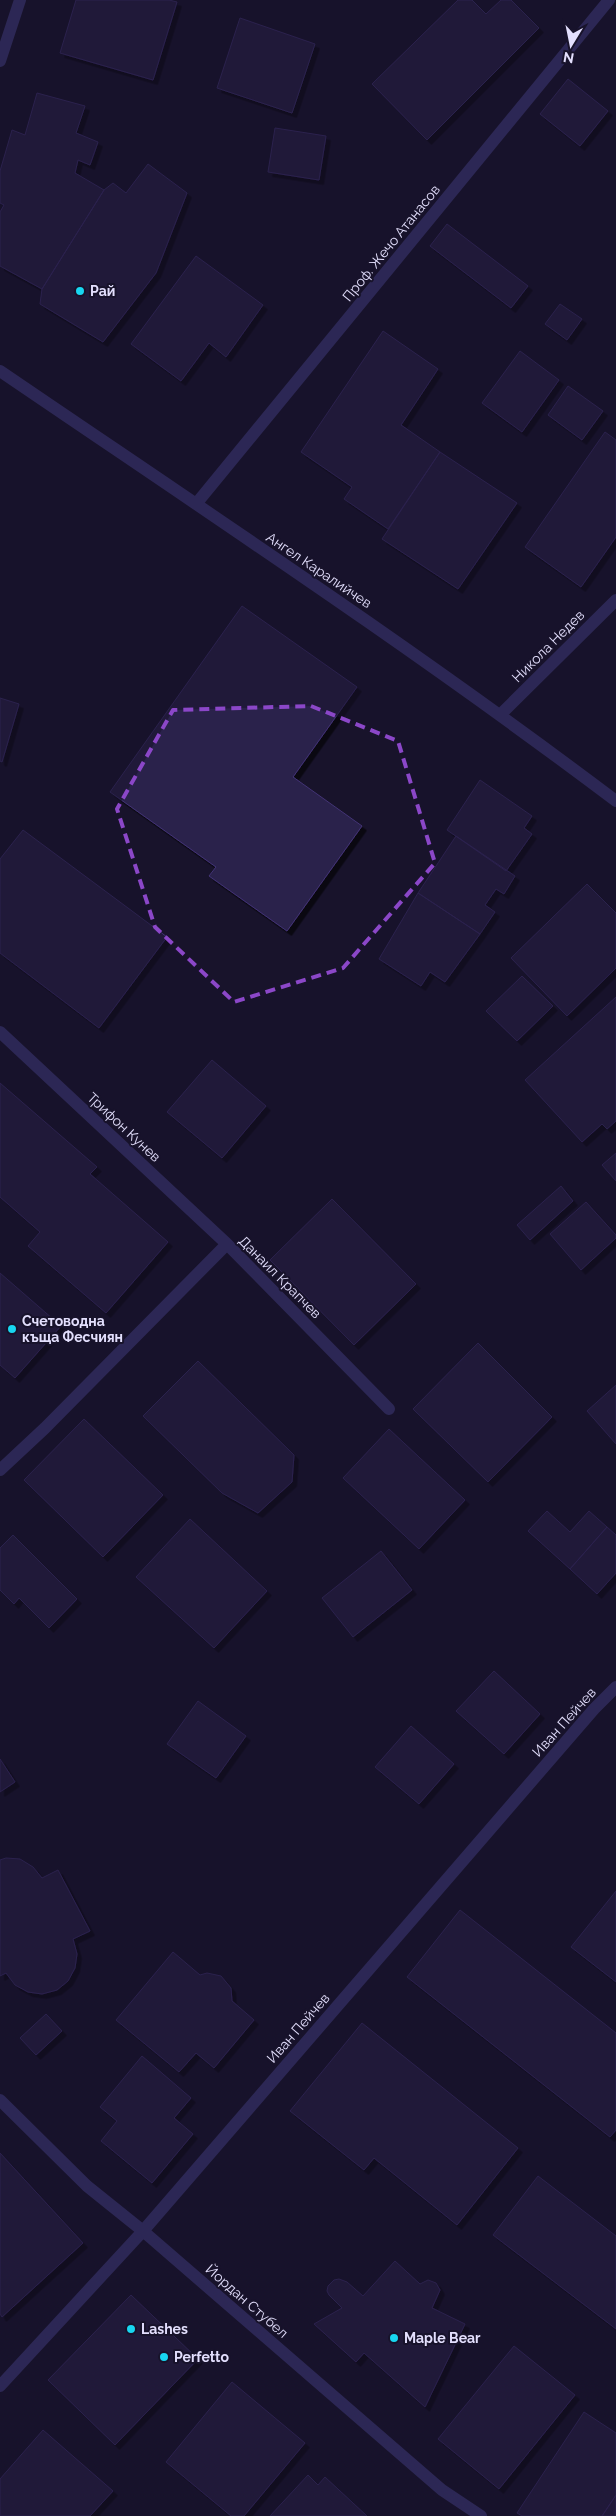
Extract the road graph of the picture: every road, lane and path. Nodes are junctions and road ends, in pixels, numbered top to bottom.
1 (20, 0) edge
2 (609, 0) edge
3 (0, 61) edge
4 (0, 371) edge
5 (196, 504) junction
6 (616, 600) edge
7 (501, 714) junction
8 (616, 801) edge
9 (0, 1032) edge
10 (227, 1244) junction
11 (389, 1409) dead end
12 (0, 1470) edge
13 (616, 1687) edge
14 (0, 2100) edge
15 (143, 2231) junction
16 (0, 2386) edge
17 (481, 2516) edge

1 - 3 street
2 - 5 street, Проф. Жечо Атанасов
4 - 5 street, Ангел Каралийчев
5 - 7 street, Ангел Каралийчев
6 - 7 street, Никола Недев
7 - 8 street, Ангел Каралийчев
9 - 10 street, Трифон Кунев
10 - 11 street, Данаил Крапчев
10 - 12 street, Данаил Крапчев
13 - 15 street, Иван Пейчев
14 - 15 street, Йордан Стубел
15 - 16 street, Иван Пейчев
15 - 17 street, Йордан Стубел

